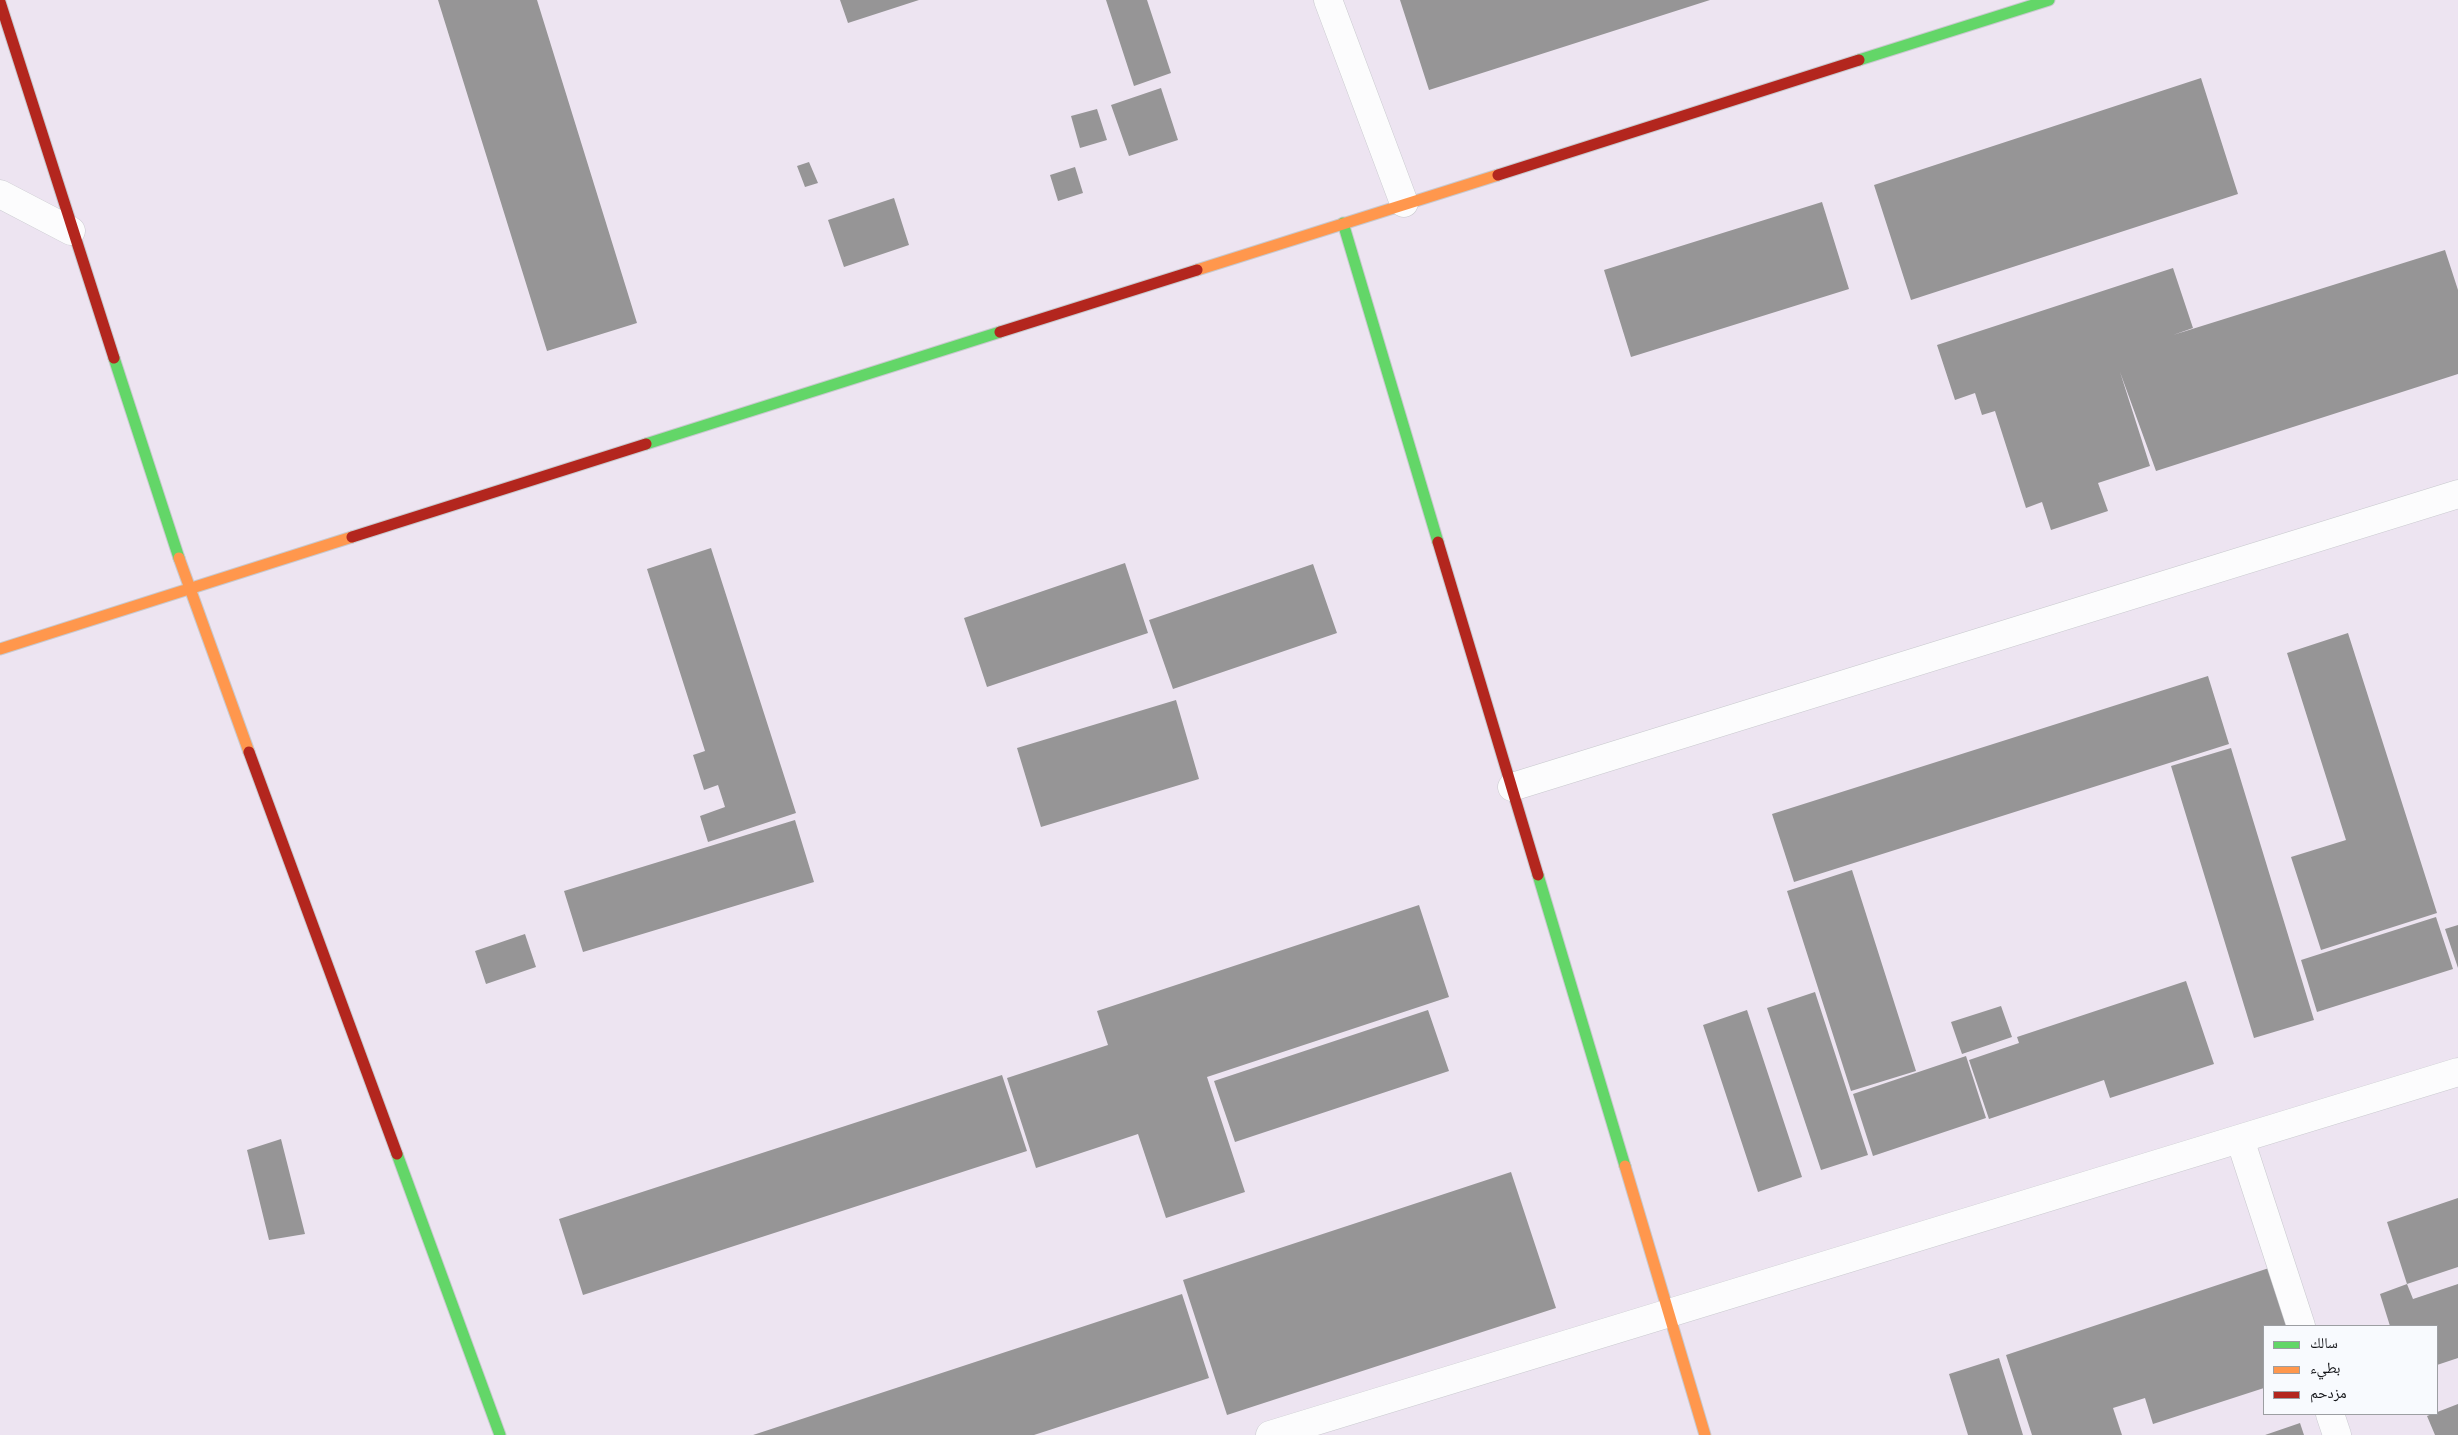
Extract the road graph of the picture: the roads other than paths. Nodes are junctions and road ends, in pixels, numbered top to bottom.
1 (1328, 0) edge
2 (2049, 0) edge
3 (0, 2) edge
4 (0, 194) edge
5 (1404, 203) junction
6 (1343, 223) junction
7 (71, 231) junction
8 (2458, 494) edge
9 (190, 591) junction
10 (0, 649) edge
11 (1512, 788) junction
12 (2458, 1072) edge
13 (2240, 1139) junction
14 (1669, 1314) junction
15 (2301, 1325) edge
16 (2330, 1415) edge
17 (487, 1422) edge
18 (500, 1435) edge
19 (1270, 1435) edge
20 (1705, 1435) edge
21 (2337, 1435) edge

1 - 5 street
2 - 5 street
3 - 7 street
4 - 7 street
5 - 6 street
6 - 9 street
6 - 11 street
7 - 9 street
8 - 11 street
9 - 10 street
9 - 17 street
11 - 14 street
12 - 13 street
13 - 14 street
13 - 15 street
14 - 19 street
14 - 20 street
16 - 21 street
17 - 18 street

